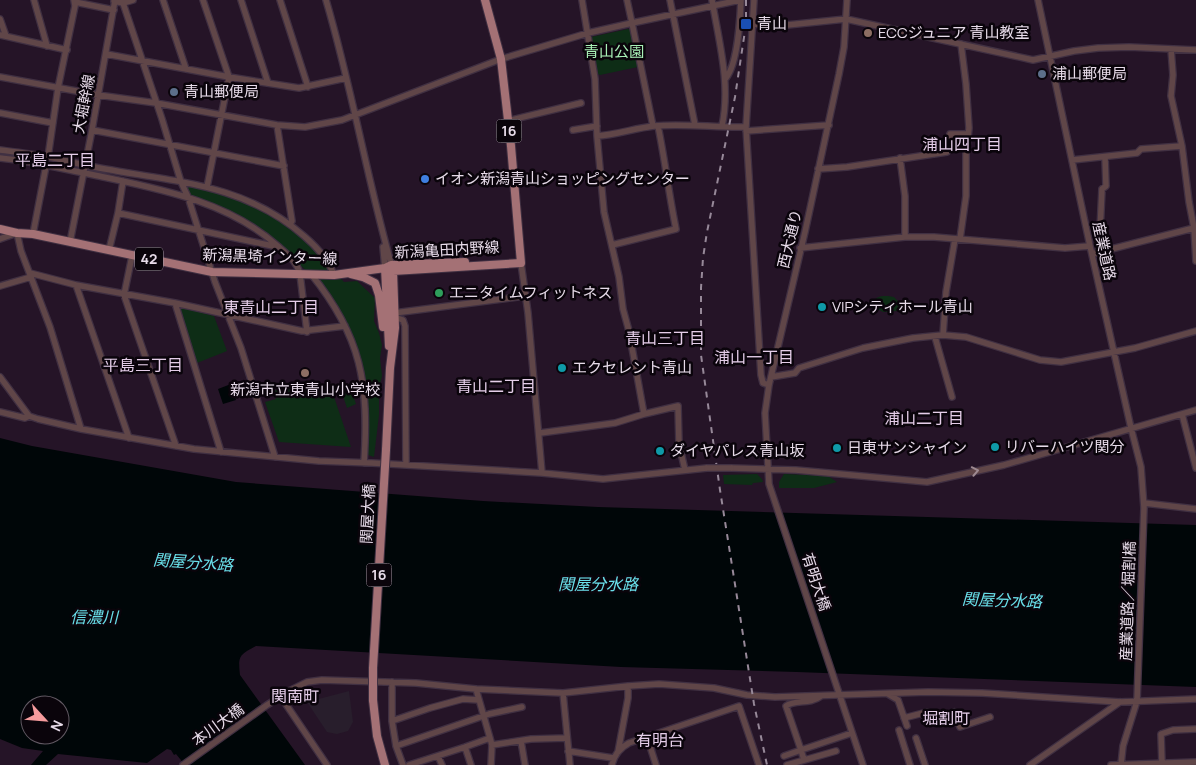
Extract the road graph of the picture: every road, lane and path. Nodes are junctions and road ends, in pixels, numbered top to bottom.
1 (34, 0) edge
2 (133, 0) edge
3 (163, 0) edge
4 (203, 0) edge
5 (240, 0) edge
6 (280, 0) edge
7 (326, 0) edge
8 (485, 0) edge
9 (582, 0) edge
10 (627, 0) edge
11 (670, 0) edge
12 (740, 0) edge
13 (754, 0) edge
14 (847, 0) edge
15 (1038, 0) edge
16 (74, 1) edge
17 (115, 1) edge
18 (123, 3) junction
19 (712, 3) edge
20 (114, 10) junction
21 (673, 14) junction
22 (0, 19) edge
23 (846, 19) junction
24 (632, 23) junction
25 (753, 24) junction
26 (588, 32) junction
27 (3, 36) edge
28 (961, 44) junction
29 (47, 46) junction
30 (1171, 49) junction
31 (67, 50) junction
32 (1196, 50) edge
33 (106, 54) junction
34 (1051, 57) junction
35 (501, 59) junction
36 (143, 61) junction
37 (186, 69) junction
38 (0, 77) edge
39 (229, 77) junction
40 (346, 78) junction
41 (726, 78) junction
42 (268, 83) junction
43 (308, 87) junction
44 (58, 88) junction
45 (98, 95) junction
46 (156, 103) junction
47 (581, 103) dead end
48 (0, 113) edge
49 (356, 113) junction
50 (222, 115) junction
51 (508, 121) junction
52 (53, 123) junction
53 (277, 125) junction
54 (695, 125) junction
55 (829, 125) junction
56 (597, 126) junction
57 (655, 126) junction
58 (722, 126) junction
59 (746, 129) junction
60 (92, 130) junction
61 (573, 130) dead end
62 (968, 134) junction
63 (597, 136) junction
64 (170, 144) junction
65 (1182, 146) junction
66 (0, 150) edge
67 (215, 152) junction
68 (48, 157) junction
69 (1105, 157) junction
70 (0, 158) edge
71 (900, 158) junction
72 (1072, 160) junction
73 (46, 166) junction
74 (84, 166) junction
75 (284, 166) junction
76 (818, 169) junction
77 (83, 173) junction
78 (123, 181) junction
79 (181, 182) junction
80 (208, 187) junction
81 (188, 197) junction
82 (118, 213) junction
83 (290, 224) junction
84 (1194, 228) junction
85 (0, 229) edge
86 (199, 230) junction
87 (17, 233) junction
88 (33, 234) junction
89 (905, 237) junction
90 (0, 239) edge
91 (958, 239) junction
92 (70, 242) junction
93 (275, 244) junction
94 (612, 245) junction
95 (1090, 246) junction
96 (800, 248) junction
97 (109, 250) junction
98 (1099, 252) junction
99 (1092, 254) junction
100 (132, 256) junction
101 (520, 261) junction
102 (1196, 261) edge
103 (390, 268) junction
104 (212, 272) junction
105 (346, 272) junction
106 (300, 274) junction
107 (310, 274) junction
108 (30, 275) junction
109 (334, 275) junction
110 (76, 285) junction
111 (0, 286) edge
112 (124, 295) junction
113 (525, 296) junction
114 (175, 303) junction
115 (228, 315) junction
116 (394, 315) junction
117 (345, 326) junction
118 (1196, 331) edge
119 (307, 332) junction
120 (943, 335) junction
121 (935, 337) junction
122 (389, 345) junction
123 (1114, 352) junction
124 (390, 368) junction
125 (771, 377) junction
126 (0, 378) edge
127 (769, 385) junction
128 (952, 397) dead end
129 (1196, 410) edge
130 (0, 412) edge
131 (644, 414) junction
132 (1182, 414) junction
133 (29, 416) junction
134 (1130, 428) junction
135 (81, 429) junction
136 (540, 433) junction
137 (129, 438) junction
138 (176, 446) junction
139 (386, 450) joint
140 (221, 452) junction
141 (275, 457) junction
142 (364, 462) junction
143 (406, 465) junction
144 (1196, 468) edge
145 (685, 470) junction
146 (769, 470) junction
147 (542, 473) junction
148 (769, 484) joint
149 (1144, 506) junction
150 (1196, 509) edge
151 (392, 682) junction
152 (628, 686) junction
153 (476, 689) junction
154 (838, 692) junction
155 (563, 693) junction
156 (886, 693) junction
157 (821, 696) junction
158 (281, 697) junction
159 (1196, 699) edge
160 (479, 700) junction
161 (1137, 701) junction
162 (1120, 702) junction
163 (522, 707) dead end
164 (927, 712) dead end
165 (954, 712) dead end
166 (484, 716) junction
167 (990, 717) dead end
168 (904, 718) junction
169 (392, 721) junction
170 (907, 726) dead end
171 (1196, 729) edge
172 (899, 730) dead end
173 (852, 733) junction
174 (647, 737) junction
175 (490, 738) junction
176 (567, 738) junction
177 (916, 738) dead end
178 (521, 741) junction
179 (492, 745) junction
180 (396, 746) junction
181 (465, 747) junction
182 (801, 750) junction
183 (568, 751) junction
184 (836, 751) dead end
185 (618, 752) junction
186 (438, 756) junction
187 (784, 756) dead end
188 (613, 758) junction
189 (804, 760) junction
190 (1196, 762) edge
191 (1121, 764) edge
192 (1162, 764) edge
193 (183, 765) edge
194 (327, 765) edge
195 (385, 765) edge
196 (403, 765) edge
197 (409, 765) edge
198 (442, 765) edge
199 (471, 765) edge
200 (491, 765) edge
201 (525, 765) edge
202 (570, 765) edge
203 (612, 765) edge
204 (656, 765) edge
205 (759, 765) edge
206 (787, 765) edge
207 (863, 765) edge
208 (910, 765) edge
209 (925, 765) edge
210 (1030, 765) edge
211 (1110, 765) edge

1 - 29 street
2 - 18 street
3 - 37 street
4 - 39 street
5 - 42 street
6 - 43 street
7 - 40 street
8 - 35 main road, 新潟亀田内野線 / 16
9 - 26 street
10 - 24 street
11 - 21 street
12 - 19 street
12 - 41 street
13 - 25 street
14 - 23 street, 西大通り
15 - 34 street, 産業道路
16 - 20 street
16 - 31 street
17 - 18 street
17 - 20 street, 大堀幹線
18 - 36 street
19 - 21 street
19 - 41 street
20 - 33 street, 大堀幹線
21 - 24 street
21 - 54 street
22 - 27 street
23 - 25 street
23 - 28 street
23 - 55 street, 西大通り
24 - 26 street
24 - 57 street
25 - 59 street
26 - 35 street
26 - 56 street
27 - 29 street
28 - 34 street
28 - 62 street
29 - 31 street
30 - 32 street
30 - 34 street
30 - 65 street
31 - 44 street
33 - 36 street
33 - 45 street, 大堀幹線
34 - 72 street, 産業道路
35 - 49 street
35 - 51 main road, 新潟亀田内野線 / 16
36 - 37 street
36 - 46 street
37 - 39 street
38 - 44 street
39 - 42 street
39 - 50 street
40 - 43 street
40 - 49 street
41 - 58 street
42 - 43 street
44 - 45 street
44 - 52 street
45 - 46 street
45 - 60 street, 大堀幹線
46 - 50 street
46 - 64 street
47 - 51 street
48 - 52 street
49 - 53 street
49 - 103 street
50 - 53 street
50 - 67 street
51 - 101 main road, 新潟亀田内野線 / 16
52 - 68 street
53 - 75 street
54 - 57 street
54 - 58 street
55 - 59 street
55 - 76 street, 西大通り
56 - 61 street
56 - 63 street
57 - 63 street
57 - 94 street
58 - 59 street
59 - 127 street
60 - 64 street
60 - 74 street, 大堀幹線
62 - 71 street
62 - 91 street
63 - 94 street
64 - 67 street
64 - 79 street
65 - 69 street
65 - 84 street
66 - 68 street
67 - 75 street
67 - 80 street
68 - 74 street
69 - 72 street
69 - 98 street
70 - 73 street
71 - 76 street
71 - 89 street
72 - 95 street, 産業道路
73 - 77 street
73 - 88 street
74 - 77 street, 大堀幹線
74 - 79 street
75 - 83 street
76 - 96 street, 西大通り
77 - 78 street
77 - 92 street, 大堀幹線
78 - 81 street
78 - 82 street
79 - 80 street
79 - 81 street
80 - 83 street
81 - 86 street
81 - 93 street
82 - 86 street
82 - 97 street
83 - 109 street
84 - 98 street
84 - 102 street
85 - 87 main road, 新潟黒埼インター線 / 42
86 - 93 street
86 - 104 street
87 - 88 main road, 新潟黒埼インター線 / 42
87 - 90 street
87 - 108 street
88 - 92 main road, 新潟黒埼インター線 / 42
89 - 91 street
89 - 96 street
91 - 95 street
91 - 120 street
92 - 97 main road, 新潟黒埼インター線 / 42
93 - 106 street
94 - 131 street
95 - 99 street, 産業道路
96 - 125 street, 西大通り
97 - 100 main road, 新潟黒埼インター線 / 42
98 - 99 street
99 - 123 street, 産業道路
100 - 104 main road, 新潟黒埼インター線 / 42
100 - 112 street
101 - 103 main road, 新潟亀田内野線
101 - 113 street
103 - 105 main road, 新潟黒埼インター線 / 42
103 - 116 main road, 新潟亀田内野線 / 16
103 - 122 main road, 新潟亀田内野線 / 16
104 - 106 main road, 新潟黒埼インター線 / 42
104 - 115 street
105 - 109 main road, 新潟黒埼インター線 / 42
105 - 122 main road
106 - 107 main road, 新潟黒埼インター線 / 42
106 - 119 street
107 - 109 main road, 新潟黒埼インター線 / 42
107 - 117 street
108 - 110 street
108 - 111 street
108 - 135 street
110 - 112 street
110 - 137 street
112 - 114 street
112 - 138 street
113 - 116 street
113 - 136 street
114 - 115 street
114 - 140 street
115 - 119 street
115 - 141 street
116 - 124 main road, 新潟亀田内野線 / 16
116 - 143 street
117 - 119 street
117 - 142 street
118 - 123 street
120 - 121 street
120 - 123 street
121 - 125 street
121 - 128 street
122 - 124 main road, 新潟亀田内野線 / 16
123 - 134 street, 産業道路
124 - 139 main road, 新潟亀田内野線 / 16
125 - 127 street, 西大通り
126 - 133 street
127 - 146 street, 西大通り
129 - 132 street
130 - 133 street
131 - 136 street
131 - 145 street
132 - 134 street
132 - 144 street
133 - 135 street
146 -> 134 street
134 - 149 street, 産業道路
135 - 137 street
136 - 147 street
137 - 138 street
138 - 140 street
139 - 195 main road, 関屋大橋 / 16, bridge
140 - 141 street
141 - 142 street
142 - 143 street
143 - 147 street
145 - 146 street, bridge
145 - 147 street
146 - 148 street, 西大通り
148 - 154 street, 有明大橋
149 - 150 street
149 - 161 street, 産業道路／堀割橋
151 - 153 street, 本川大橋
151 - 158 street, 本川大橋
151 - 169 street
152 - 155 street, 本川大橋
152 - 157 street, 本川大橋
152 - 185 street
153 - 155 street, 本川大橋
153 - 160 street
154 - 156 street
154 - 157 street
154 - 173 street
155 - 176 street
156 - 162 street
156 - 168 street
157 - 182 street
158 - 193 street, 本川大橋
158 - 194 street
159 - 161 street
160 - 166 street
160 - 169 street
161 - 162 street
161 - 191 street
162 - 210 street
163 - 166 street
164 - 168 street
165 - 167 street
166 - 175 street
166 - 180 street
168 - 170 street
169 - 180 street
171 - 192 street
172 - 208 street
173 - 182 street
173 - 207 street
174 - 185 street
174 - 204 street
174 - 205 street
175 - 179 street
175 - 181 street
176 - 178 street
176 - 183 street
177 - 209 street
178 - 179 street
178 - 201 street
179 - 200 street
180 - 196 street
181 - 186 street
181 - 199 street
182 - 187 street
182 - 189 street
183 - 188 street
183 - 202 street
184 - 189 street
185 - 188 street
186 - 197 street
186 - 198 street
188 - 203 street
189 - 206 street
190 - 192 street
191 - 192 street
191 - 211 street

